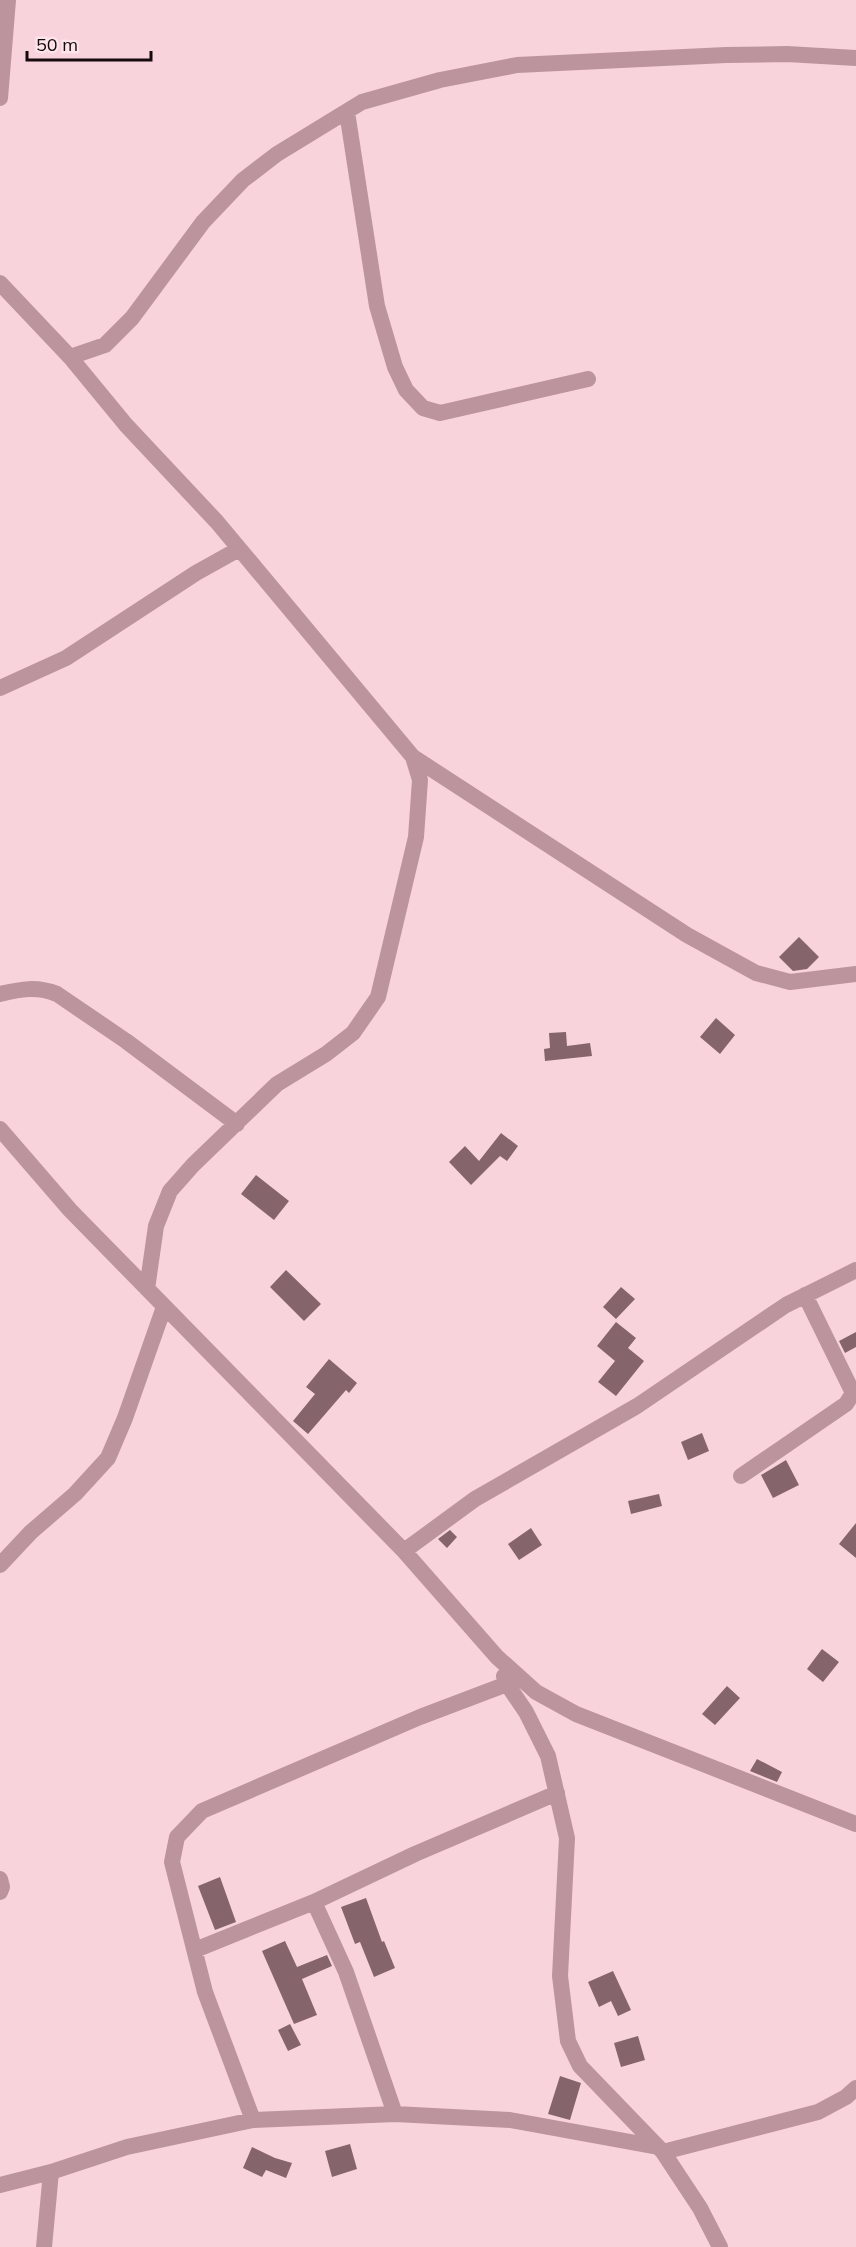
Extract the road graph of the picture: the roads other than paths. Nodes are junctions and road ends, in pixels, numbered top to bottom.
1 (9, 0) edge
2 (856, 58) edge
3 (0, 98) edge
4 (346, 112) junction
5 (0, 283) edge
6 (70, 357) junction
7 (588, 379) dead end
8 (239, 549) junction
9 (0, 688) edge
10 (413, 757) junction
11 (856, 974) edge
12 (0, 994) edge
13 (237, 1124) junction
14 (0, 1129) edge
15 (856, 1270) edge
16 (147, 1289) junction
17 (805, 1295) junction
18 (164, 1307) junction
19 (741, 1476) dead end
20 (404, 1551) junction
21 (0, 1565) edge
22 (497, 1657) junction
23 (507, 1684) junction
24 (557, 1793) junction
25 (856, 1824) edge
26 (0, 1879) edge
27 (0, 1892) edge
28 (314, 1902) junction
29 (195, 1950) junction
30 (856, 2088) edge
31 (395, 2114) junction
32 (253, 2120) junction
33 (660, 2150) junction
34 (51, 2172) junction
35 (0, 2185) edge
36 (44, 2247) edge
37 (720, 2247) edge

1 - 3 street
2 - 4 street
4 - 6 street
4 - 7 street
5 - 6 street
6 - 8 street
8 - 9 street
8 - 10 street
10 - 11 street
10 - 13 street
12 - 13 street
13 - 16 street
14 - 16 street
15 - 17 street
16 - 18 street
17 - 19 street
17 - 20 street
18 - 20 street
18 - 21 street
20 - 22 street
22 - 23 street
22 - 25 street
23 - 24 street
23 - 29 street
24 - 28 street
24 - 33 street
26 - 27 street
28 - 29 street
28 - 31 street
29 - 32 street
30 - 33 street
31 - 32 street
31 - 33 street
32 - 34 street
33 - 37 street
34 - 35 street
34 - 36 street

